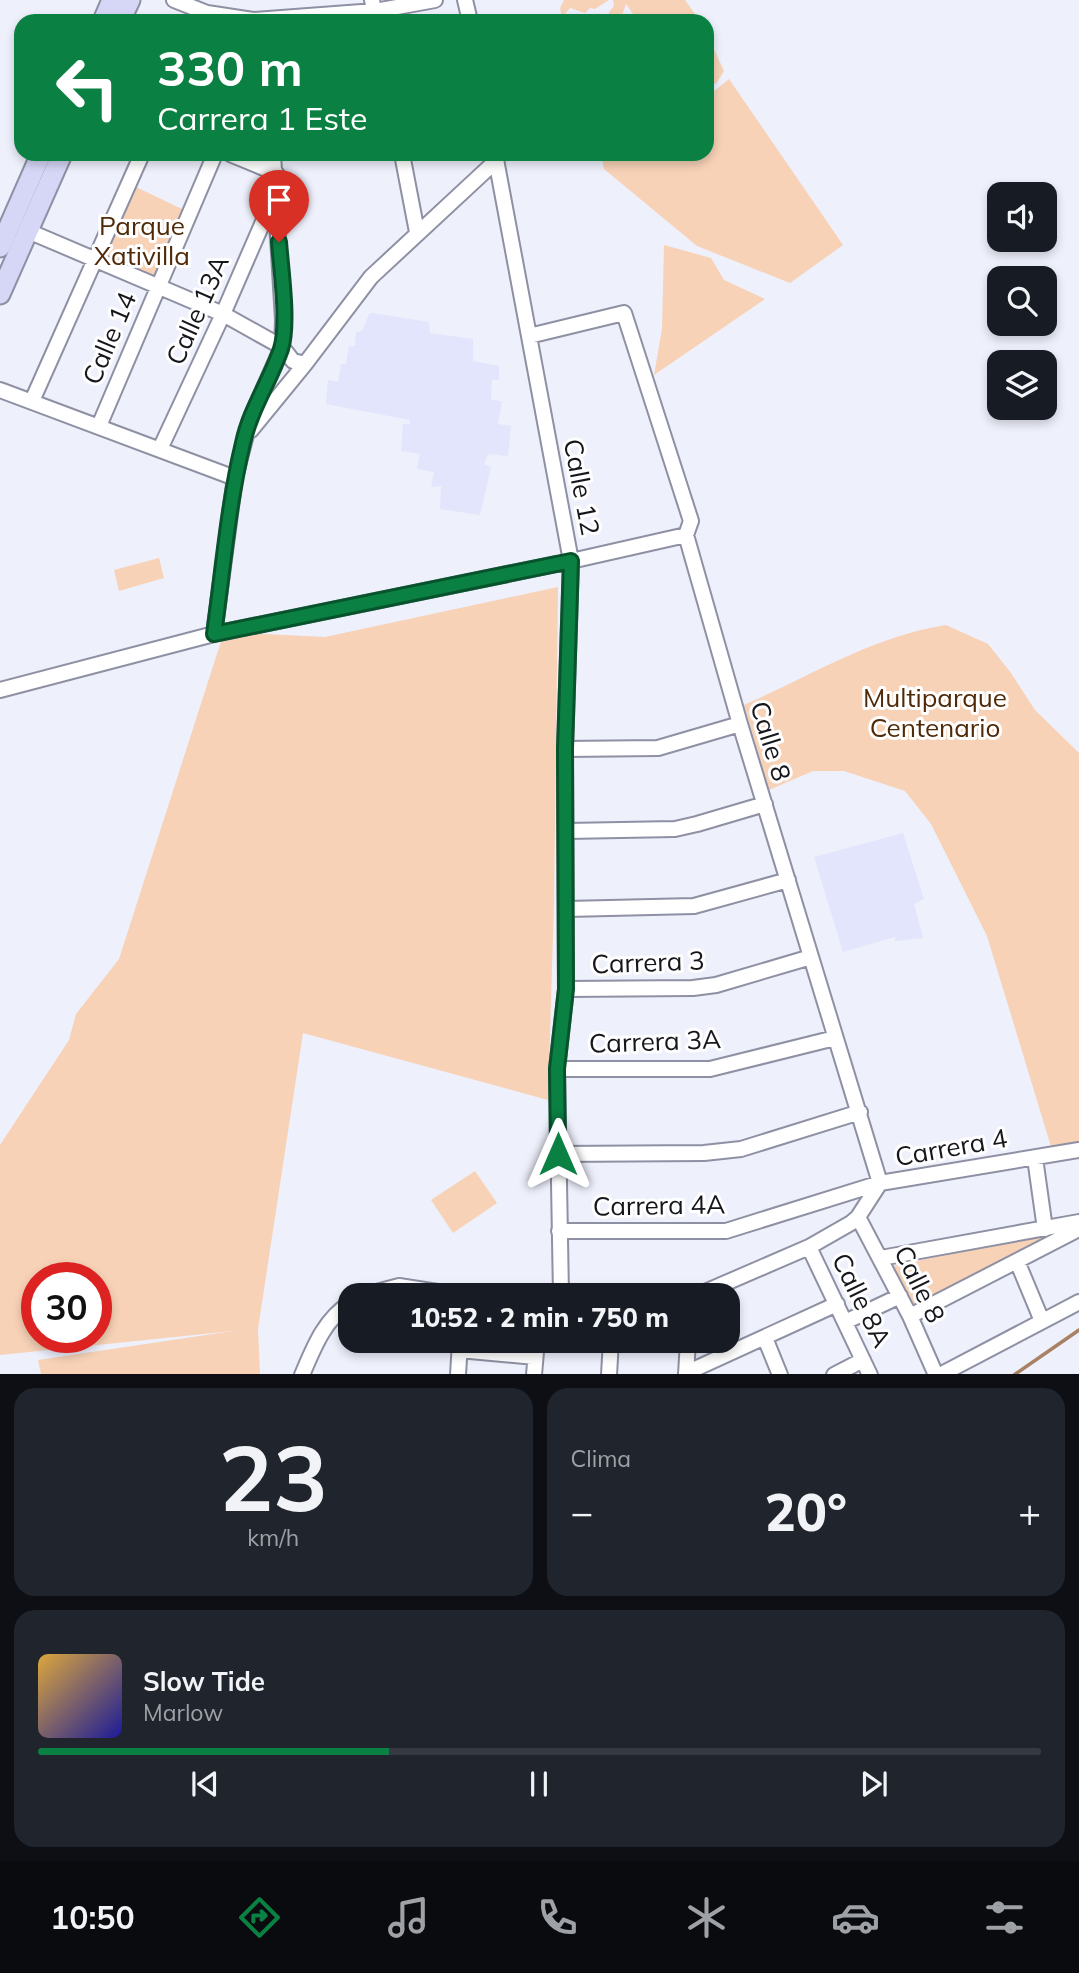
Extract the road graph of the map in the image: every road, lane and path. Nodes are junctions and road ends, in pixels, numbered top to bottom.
1 (174, 0) edge
2 (435, 0) edge
3 (374, 11) edge
4 (213, 14) edge
5 (338, 14) edge
6 (38, 161) edge
7 (59, 161) edge
8 (139, 161) edge
9 (212, 161) edge
10 (247, 161) edge
11 (274, 161) edge
12 (403, 161) edge
13 (492, 161) edge
14 (497, 161) edge
15 (276, 173) junction
16 (277, 190) junction
17 (29, 231) junction
18 (417, 232) junction
19 (0, 247) edge
20 (94, 259) junction
21 (159, 285) junction
22 (0, 294) edge
23 (223, 314) junction
24 (529, 336) junction
25 (282, 346) junction
26 (306, 364) junction
27 (0, 390) edge
28 (32, 401) junction
29 (99, 426) junction
30 (243, 439) junction
31 (160, 450) junction
32 (235, 478) junction
33 (686, 535) junction
34 (571, 561) junction
35 (214, 634) junction
36 (0, 690) edge
37 (740, 724) junction
38 (565, 749) junction
39 (765, 804) junction
40 (567, 831) junction
41 (788, 880) junction
42 (567, 909) junction
43 (811, 957) junction
44 (566, 989) junction
45 (835, 1038) junction
46 (557, 1069) junction
47 (860, 1112) junction
48 (1079, 1150) edge
49 (558, 1154) junction
50 (1035, 1158) junction
51 (880, 1183) junction
52 (858, 1217) junction
53 (1079, 1222) edge
54 (1045, 1229) junction
55 (1079, 1229) edge
56 (559, 1231) junction
57 (809, 1247) junction
58 (881, 1258) junction
59 (1017, 1261) junction
60 (561, 1283) edge
61 (726, 1283) edge
62 (900, 1296) junction
63 (1079, 1302) edge
64 (837, 1304) junction
65 (338, 1311) edge
66 (910, 1316) junction
67 (1042, 1321) junction
68 (845, 1322) junction
69 (765, 1338) junction
70 (459, 1353) edge
71 (510, 1353) edge
72 (535, 1353) edge
73 (610, 1353) edge
74 (687, 1353) edge
75 (535, 1357) junction
76 (863, 1360) junction
77 (302, 1374) edge
78 (458, 1374) edge
79 (534, 1374) edge
80 (609, 1374) edge
81 (686, 1374) edge
82 (780, 1374) edge
83 (834, 1374) edge
84 (870, 1374) edge
85 (938, 1374) edge

1 - 4 street
2 - 3 street
3 - 5 street
6 - 19 main road
7 - 17 main road
8 - 20 street
9 - 21 street, Calle 14
10 - 15 street
11 - 15 street
12 - 18 street
13 - 18 street
14 - 24 street, Calle 12
15 - 16 street
16 - 23 street, Calle 13A
16 - 25 street
17 - 20 street
17 - 22 main road
18 - 26 street
20 - 21 street
20 - 28 street
21 - 23 street
21 - 29 street, Calle 14
23 - 25 street
23 - 31 street, Calle 13A
24 - 33 street, Calle 8
24 - 34 street, Calle 12
25 - 26 street
25 - 30 street
26 - 30 street
27 - 28 street
28 - 29 street
29 - 31 street
30 - 32 street
31 - 32 street
32 - 35 street
33 - 34 street
33 - 37 street, Calle 8
34 - 35 street
34 - 38 street, Calle 12
35 - 36 street
37 - 38 street
37 - 39 street, Calle 8
38 - 40 street, Calle 12
39 - 40 street
39 - 41 street, Calle 8
40 - 42 street, Calle 12
41 - 42 street
41 - 43 street, Calle 8
42 - 44 street, Calle 12
43 - 44 street, Carrera 3
43 - 45 street, Calle 8
44 - 46 street, Calle 12
45 - 46 street, Carrera 3A
45 - 47 street, Calle 8
46 - 49 street, Calle 12
47 - 49 street
47 - 51 street, Calle 8
48 - 50 street, Carrera 4
49 - 56 street, Calle 12
50 - 51 street, Carrera 4
50 - 54 street
51 - 52 street, Carrera 4
51 - 56 street, Carrera 4A
52 - 57 street, Carrera 4
52 - 58 street, Calle 8
53 - 54 street
54 - 58 street
55 - 59 street
56 - 60 street, Calle 12
57 - 61 street, Carrera 4
57 - 64 street, Calle 8A
58 - 62 street, Calle 8
59 - 66 street
59 - 67 street
62 - 66 street, Calle 8
62 - 68 street
63 - 67 street
64 - 68 street, Calle 8A
64 - 69 street
65 - 77 street
66 - 85 street, Calle 8
67 - 85 street
68 - 76 street, Calle 8A
69 - 81 street
69 - 82 street
70 - 78 street
71 - 75 street
72 - 75 street
73 - 80 street
74 - 81 street
75 - 79 street
76 - 83 street
76 - 84 street, Calle 8A

